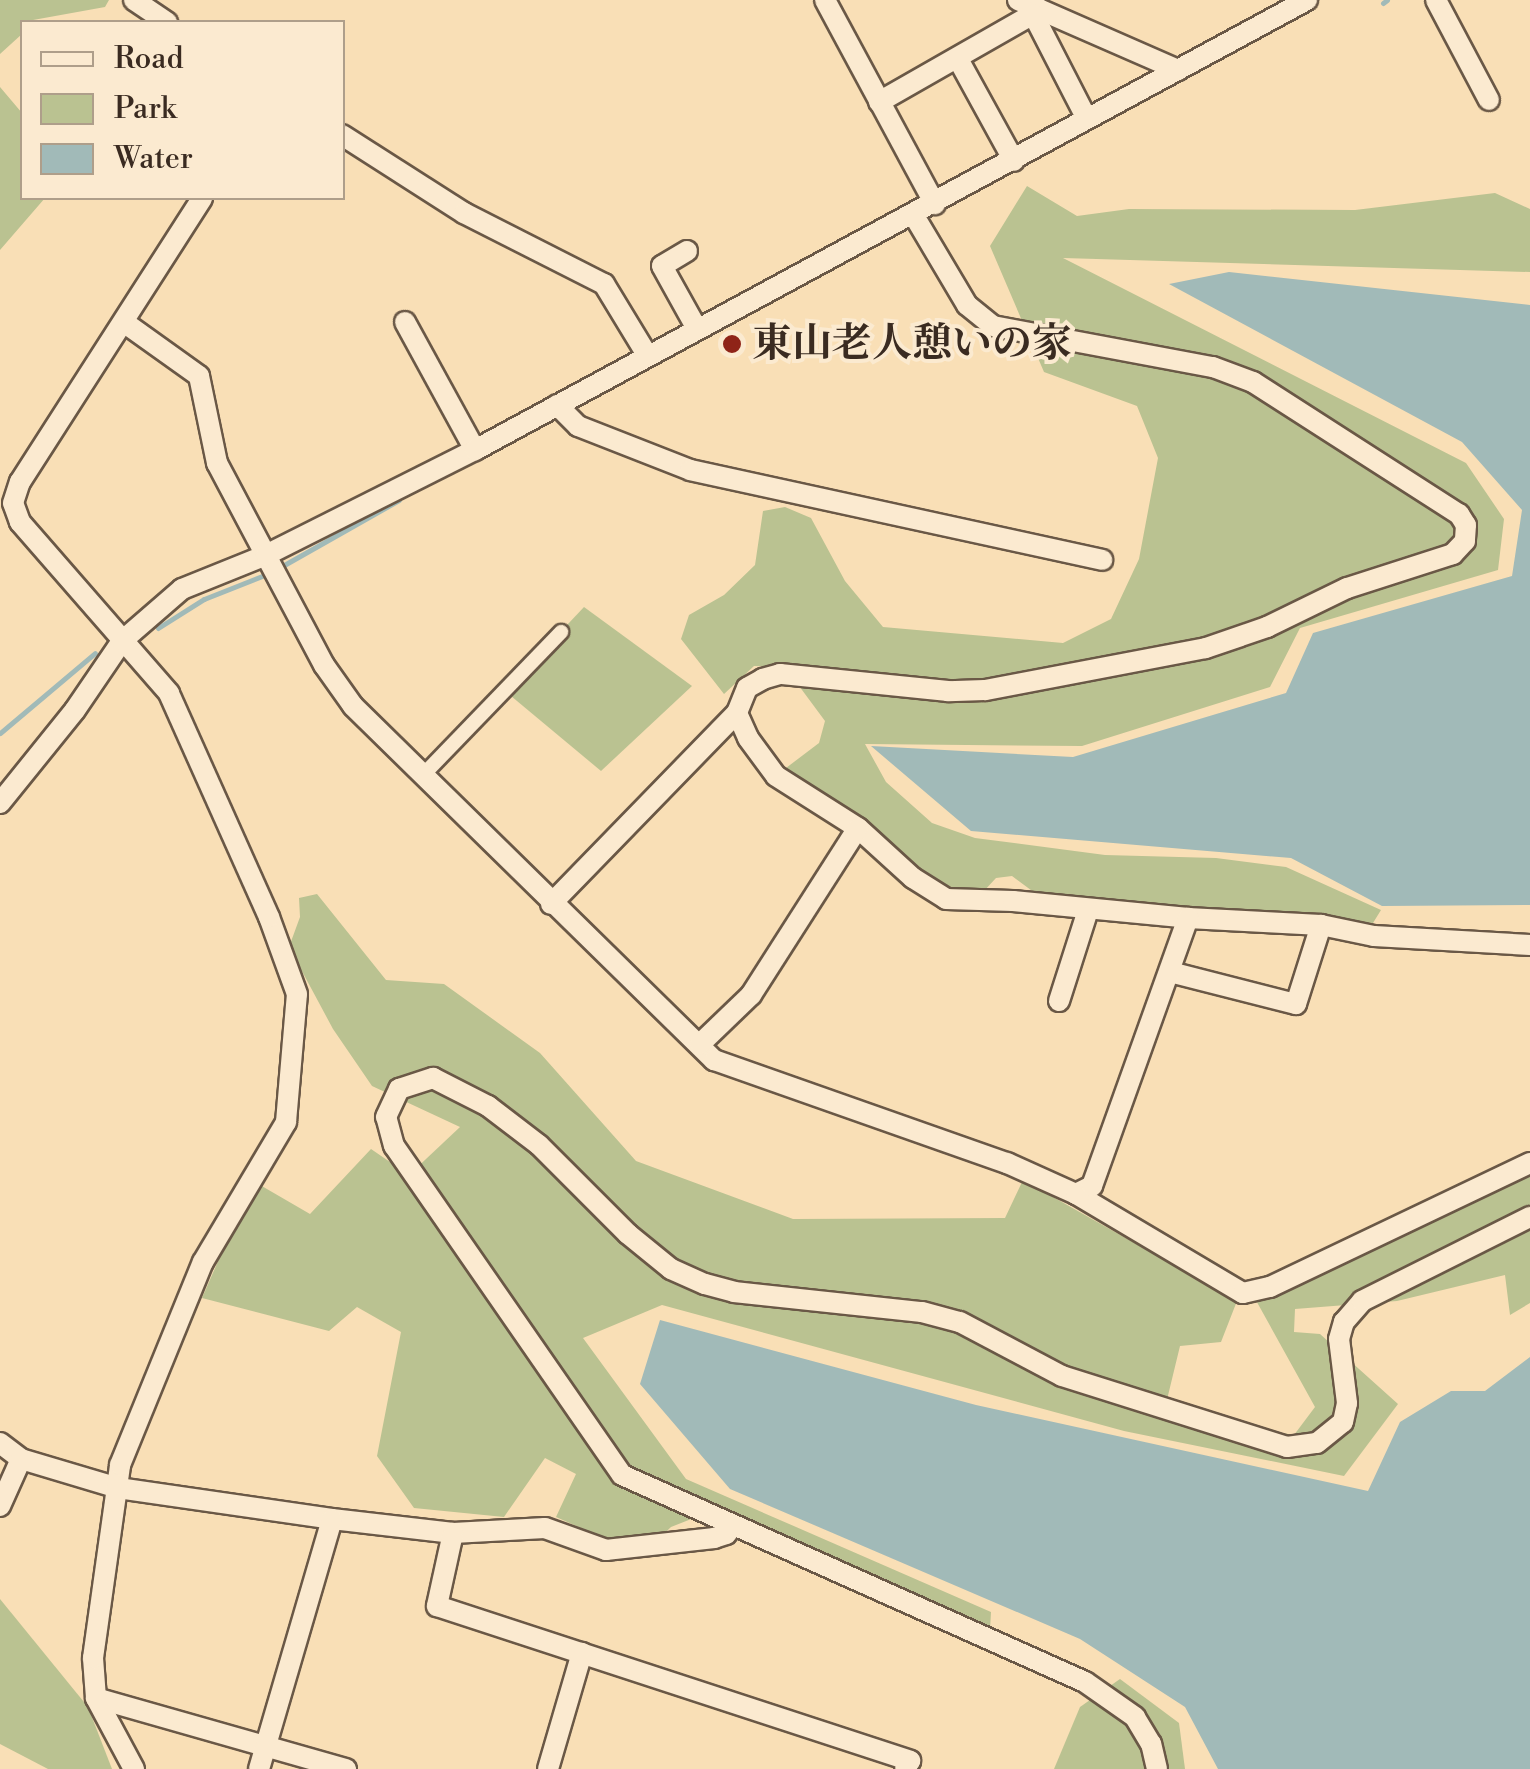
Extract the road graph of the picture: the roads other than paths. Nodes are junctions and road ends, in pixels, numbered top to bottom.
1 (134, 0) edge
2 (825, 0) edge
3 (1307, 0) edge
4 (1436, 0) edge
5 (1030, 8) edge
6 (164, 20) edge
7 (958, 59) junction
8 (1178, 70) junction
9 (1489, 100) dead end
10 (878, 102) junction
11 (1088, 119) junction
12 (345, 137) edge
13 (1014, 161) junction
14 (201, 200) edge
15 (935, 204) junction
16 (913, 214) junction
17 (687, 251) dead end
18 (404, 322) dead end
19 (124, 323) junction
20 (696, 327) junction
21 (646, 353) junction
22 (557, 405) junction
23 (475, 450) junction
24 (266, 555) junction
25 (1102, 560) dead end
26 (560, 632) dead end
27 (122, 641) junction
28 (737, 713) junction
29 (423, 775) junction
30 (0, 803) edge
31 (858, 828) junction
32 (550, 904) junction
33 (1088, 910) junction
34 (1188, 918) junction
35 (1321, 925) junction
36 (1530, 944) edge
37 (1170, 972) junction
38 (1059, 1001) dead end
39 (700, 1044) junction
40 (1530, 1163) edge
41 (1076, 1194) junction
42 (1530, 1218) edge
43 (0, 1443) edge
44 (21, 1459) junction
45 (118, 1488) junction
46 (0, 1506) edge
47 (332, 1519) junction
48 (733, 1526) junction
49 (453, 1532) junction
50 (582, 1654) junction
51 (96, 1698) junction
52 (266, 1746) junction
53 (134, 1769) edge
54 (259, 1769) edge
55 (346, 1769) edge
56 (548, 1769) edge
57 (905, 1769) edge
58 (1157, 1769) edge

1 - 6 street
2 - 10 street
3 - 8 street
4 - 9 street
5 - 7 street
5 - 8 street
5 - 11 street
7 - 10 street
7 - 13 street
8 - 11 street
10 - 15 street
11 - 13 street
12 - 21 street
13 - 15 street
14 - 19 street
15 - 16 street
16 - 20 street
16 - 28 street
17 - 20 street
18 - 23 street
19 - 24 street
19 - 27 street
20 - 21 street
21 - 22 street
22 - 23 street
22 - 25 street
23 - 24 street
24 - 27 street
24 - 29 street
26 - 29 street
27 - 30 street
27 - 45 street
28 - 31 street
28 - 32 street
29 - 32 street
31 - 33 street
31 - 39 street
32 - 39 street
33 - 34 street
33 - 38 street
34 - 35 street
34 - 37 street
35 - 36 street
35 - 37 street
37 - 41 street
39 - 41 street
40 - 41 street
42 - 48 street
43 - 44 street
44 - 45 street
44 - 46 street
45 - 47 street
45 - 51 street
47 - 49 street
47 - 52 street
48 - 49 street
48 - 58 street
49 - 50 street
50 - 56 street
50 - 57 street
51 - 52 street
51 - 53 street
52 - 54 street
52 - 55 street

